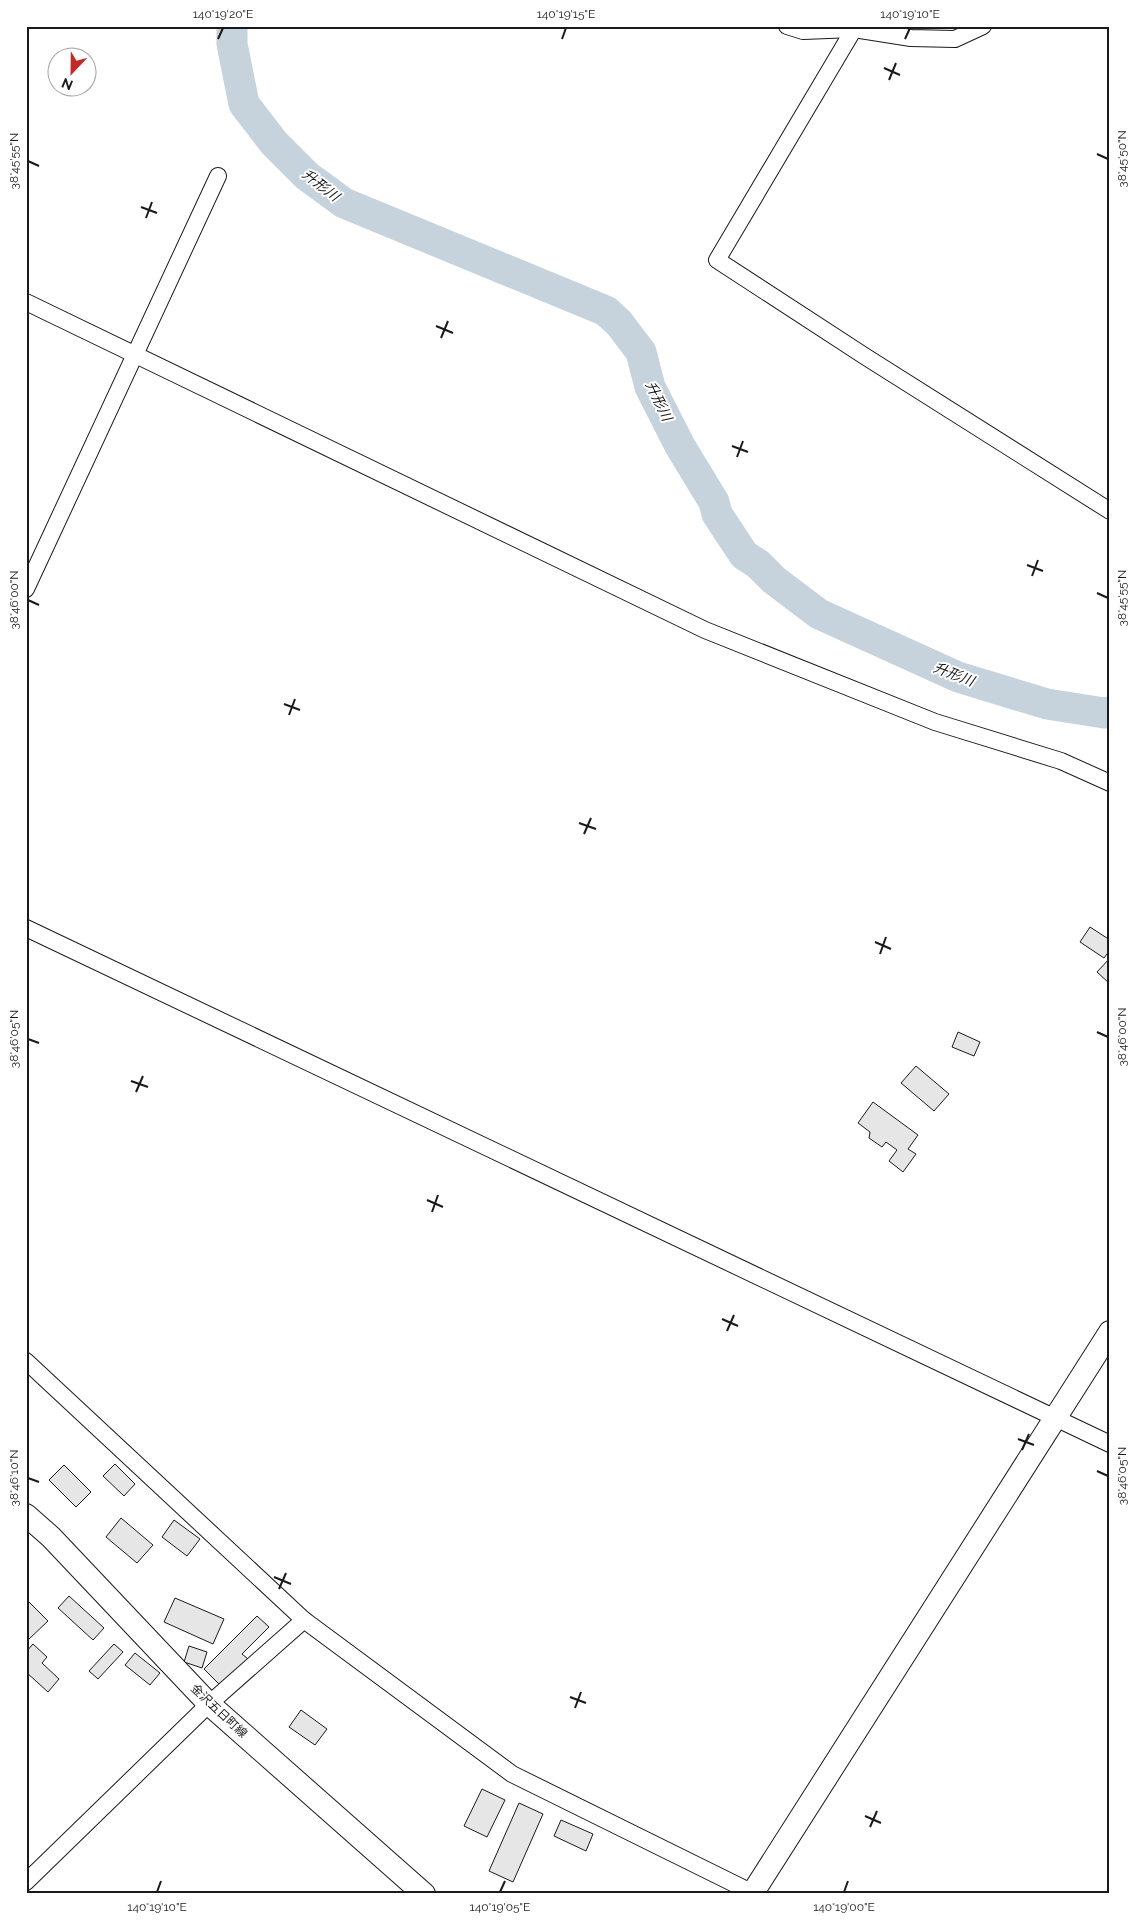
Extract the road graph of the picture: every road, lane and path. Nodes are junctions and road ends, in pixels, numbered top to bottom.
1 (787, 26) edge
2 (983, 26) edge
3 (854, 29) junction
4 (218, 176) dead end
5 (26, 302) edge
6 (135, 354) junction
7 (1110, 511) edge
8 (26, 588) edge
9 (1110, 784) edge
10 (26, 928) edge
11 (1110, 1332) edge
12 (26, 1361) edge
13 (1056, 1418) junction
14 (1110, 1444) edge
15 (26, 1515) edge
16 (304, 1620) junction
17 (209, 1704) junction
18 (26, 1882) edge
19 (752, 1893) edge
20 (424, 1894) edge

1 - 3 street
2 - 3 street
3 - 7 street
4 - 6 street
5 - 6 street
6 - 8 street
6 - 9 street
10 - 13 street
11 - 13 street
12 - 16 street
13 - 14 street
13 - 19 street
15 - 17 street, 金沢五日町線
16 - 17 street
16 - 19 street
17 - 18 street
17 - 20 street, 金沢五日町線

